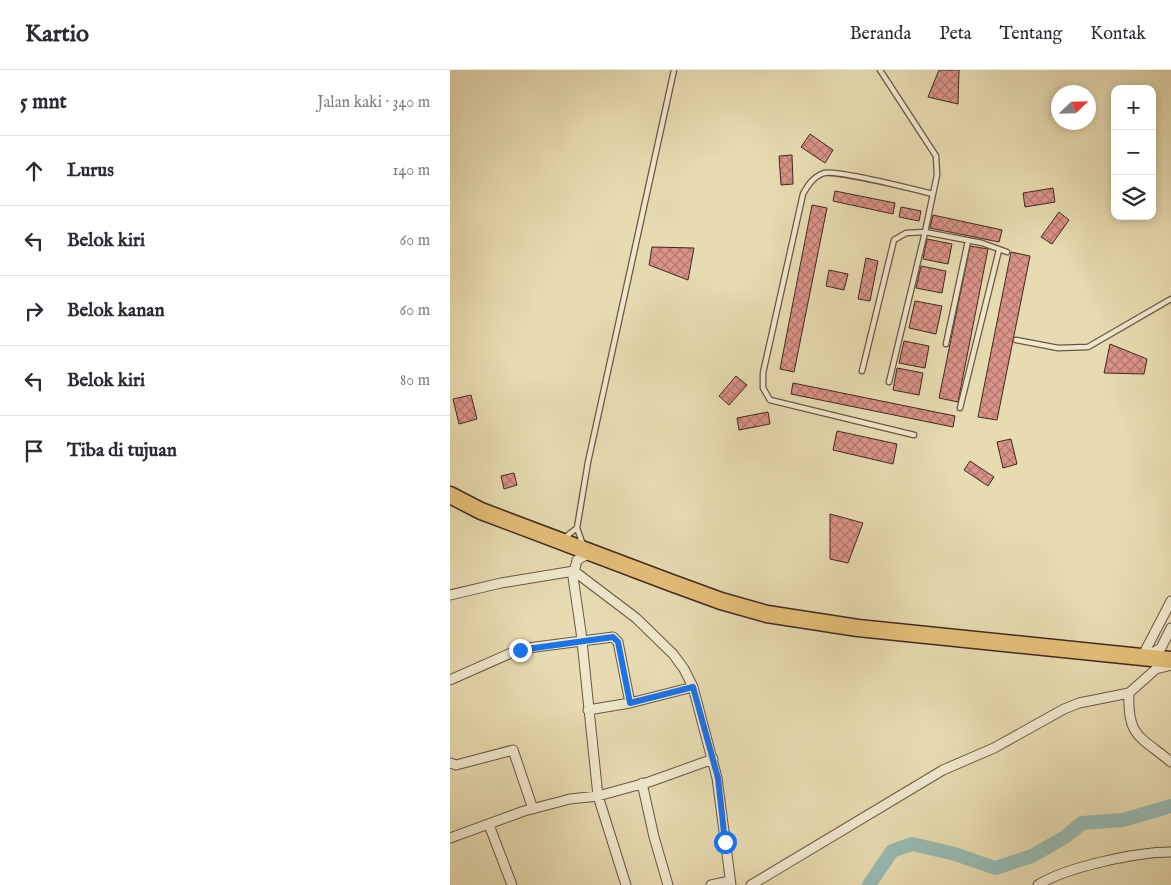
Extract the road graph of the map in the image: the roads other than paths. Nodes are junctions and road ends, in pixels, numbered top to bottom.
1 (674, 70) edge
2 (880, 70) edge
3 (934, 194) junction
4 (925, 232) junction
5 (968, 241) junction
6 (999, 250) junction
7 (1007, 252) dead end
8 (1171, 299) edge
9 (1016, 340) dead end
10 (946, 344) dead end
11 (862, 371) dead end
12 (889, 382) dead end
13 (960, 408) dead end
14 (914, 435) dead end
15 (450, 495) edge
16 (577, 528) junction
17 (561, 541) junction
18 (586, 554) junction
19 (574, 571) junction
20 (450, 595) edge
21 (1171, 601) edge
22 (1171, 628) edge
23 (582, 639) junction
24 (1167, 640) junction
25 (1171, 649) edge
26 (1142, 657) junction
27 (1171, 660) edge
28 (1171, 665) edge
29 (1148, 677) junction
30 (450, 680) edge
31 (693, 687) junction
32 (1129, 693) junction
33 (630, 703) junction
34 (588, 710) junction
35 (712, 759) junction
36 (1171, 762) edge
37 (450, 763) edge
38 (642, 783) junction
39 (598, 796) junction
40 (533, 809) junction
41 (488, 825) junction
42 (450, 838) edge
43 (1171, 852) edge
44 (730, 883) edge
45 (512, 885) edge
46 (626, 885) edge
47 (668, 885) edge
48 (711, 885) edge
49 (752, 885) edge
50 (1038, 885) edge

1 - 16 lane
2 - 3 lane
3 - 4 lane
3 - 14 lane
4 - 5 lane
4 - 11 lane
4 - 12 lane
5 - 6 lane
5 - 10 lane
6 - 7 lane
6 - 13 lane
8 - 9 lane
15 - 17 highway
16 - 17 lane
16 - 18 lane
17 - 18 highway
18 - 19 street
18 - 26 highway
19 - 20 street
19 - 23 street
19 - 31 street
21 - 26 street
22 - 24 street
23 - 30 street
23 - 33 street
23 - 34 street
24 - 25 street
24 - 26 street
26 - 27 highway
26 - 29 street
28 - 29 street
29 - 32 street
31 - 33 street
31 - 35 street
32 - 36 street
32 - 49 street
33 - 34 street
34 - 39 street
35 - 38 street
35 - 44 street
37 - 40 street
38 - 39 street
38 - 47 street
39 - 40 street
39 - 46 street
40 - 41 street
41 - 42 street
41 - 45 street
43 - 50 street
44 - 48 street

